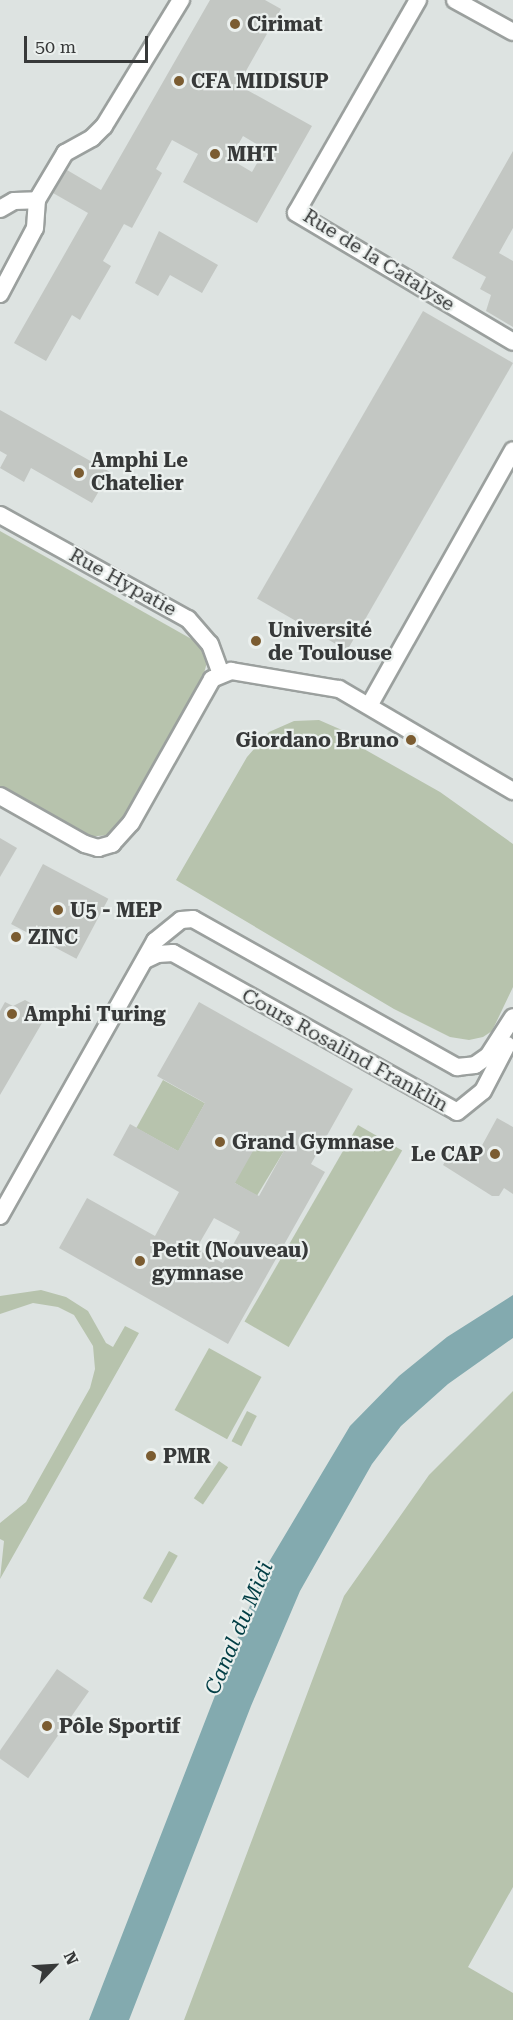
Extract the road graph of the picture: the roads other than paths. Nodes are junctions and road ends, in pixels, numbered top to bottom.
1 (181, 0) edge
2 (418, 0) edge
3 (455, 0) edge
4 (513, 32) edge
5 (37, 200) junction
6 (0, 209) edge
7 (0, 294) edge
8 (513, 342) edge
9 (513, 450) edge
10 (0, 515) edge
11 (220, 674) junction
12 (370, 704) junction
13 (513, 791) edge
14 (0, 796) edge
15 (145, 960) junction
16 (513, 1017) edge
17 (513, 1033) edge
18 (0, 1216) edge

1 - 5 street
2 - 8 street, Rue de la Catalyse
3 - 4 street
5 - 6 street
5 - 7 street
9 - 12 street
10 - 11 street, Rue Hypatie
11 - 12 street
11 - 14 street
12 - 13 street
15 - 16 street, Cours Rosalind Franklin
15 - 17 street, Cours Rosalind Franklin
15 - 18 street, Cours Rosalind Franklin

